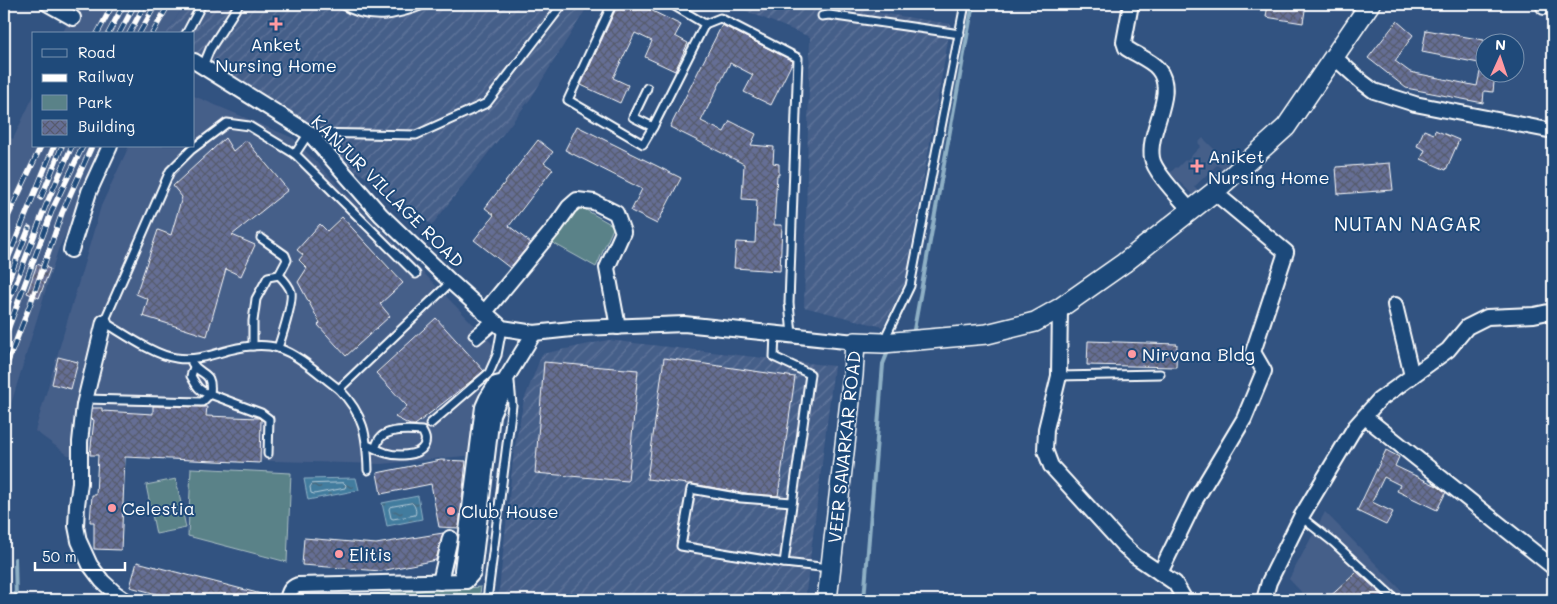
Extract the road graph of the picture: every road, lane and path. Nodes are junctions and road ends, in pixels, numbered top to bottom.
1 (48, 4) edge
2 (59, 4) edge
3 (202, 4) edge
4 (239, 4) edge
5 (341, 4) edge
6 (426, 4) edge
7 (563, 4) edge
8 (612, 4) edge
9 (671, 4) edge
10 (965, 4) edge
11 (1131, 4) edge
12 (1370, 4) edge
13 (822, 16) dead end
14 (705, 24) junction
15 (187, 32) edge
16 (960, 34) junction
17 (1334, 57) junction
18 (198, 64) edge
19 (647, 88) dead end
20 (653, 128) junction
21 (1553, 131) edge
22 (309, 133) junction
23 (195, 147) edge
24 (109, 148) edge
25 (194, 148) edge
26 (295, 154) junction
27 (1214, 192) junction
28 (1190, 210) junction
29 (261, 238) dead end
30 (71, 250) dead end
31 (416, 274) dead end
32 (279, 276) junction
33 (451, 282) junction
34 (1395, 305) dead end
35 (1060, 308) junction
36 (1553, 311) edge
37 (494, 321) junction
38 (104, 322) junction
39 (618, 327) junction
40 (534, 333) junction
41 (775, 334) junction
42 (792, 335) junction
43 (475, 337) dead end
44 (883, 343) junction
45 (253, 346) junction
46 (278, 348) junction
47 (854, 354) junction
48 (189, 358) junction
49 (194, 366) junction
50 (1160, 374) dead end
51 (1058, 376) junction
52 (1412, 376) junction
53 (506, 378) junction
54 (339, 389) junction
55 (210, 394) junction
56 (85, 399) junction
57 (1365, 417) junction
58 (430, 424) dead end
59 (367, 445) junction
60 (375, 448) junction
61 (268, 454) dead end
62 (368, 470) dead end
63 (792, 502) junction
64 (1301, 517) junction
65 (450, 538) dead end
66 (784, 563) junction
67 (1553, 567) edge
68 (830, 568) junction
69 (1160, 573) junction
70 (440, 582) junction
71 (125, 600) edge
72 (287, 600) edge
73 (487, 600) edge
74 (826, 600) edge
75 (1185, 600) edge
76 (1264, 600) edge
77 (1396, 600) edge

1 - 2 street
3 - 15 lane
4 - 18 lane
5 - 6 lane
7 - 22 lane
8 - 20 lane
9 - 14 lane
10 - 16 lane
11 - 28 street
12 - 17 street, VEER SAVARKAR ROAD
13 - 16 lane
14 - 20 lane
14 - 42 lane
16 - 44 lane
17 - 21 street
17 - 27 street, VEER SAVARKAR ROAD
18 - 22 street, KANJUR VILLAGE ROAD
19 - 20 lane
22 - 26 lane
22 - 33 street, KANJUR VILLAGE ROAD
23 - 26 lane
24 - 30 street
25 - 38 lane
26 - 31 lane
27 - 28 street, VEER SAVARKAR ROAD
27 - 69 street
28 - 35 street, VEER SAVARKAR ROAD
29 - 32 lane
32 - 45 lane
32 - 46 lane
33 - 37 street, KANJUR VILLAGE ROAD
33 - 54 lane
34 - 52 street
35 - 44 street, VEER SAVARKAR ROAD
35 - 51 street
36 - 52 street
37 - 39 street
37 - 40 street
37 - 43 lane
37 - 58 lane
38 - 48 lane
38 - 56 street
39 - 40 street
39 - 41 street
40 - 53 street
41 - 42 street
41 - 63 lane
42 - 47 street
44 - 47 street, VEER SAVARKAR ROAD
45 - 46 lane
45 - 48 lane
46 - 54 lane
47 - 68 street, VEER SAVARKAR ROAD
48 - 49 lane
49 - 55 lane
49 - 55 lane
50 - 51 lane
51 - 69 street
52 - 57 street
53 - 70 street
53 - 73 lane
54 - 59 lane
55 - 56 lane
55 - 61 lane
56 - 71 street
57 - 64 street
57 - 67 street
59 - 60 lane
59 - 62 lane
60 - 60 lane
63 - 66 lane
63 - 66 lane
64 - 76 street
64 - 77 lane
65 - 70 street
66 - 68 lane
68 - 74 street, VEER SAVARKAR ROAD
69 - 75 street
70 - 72 street

